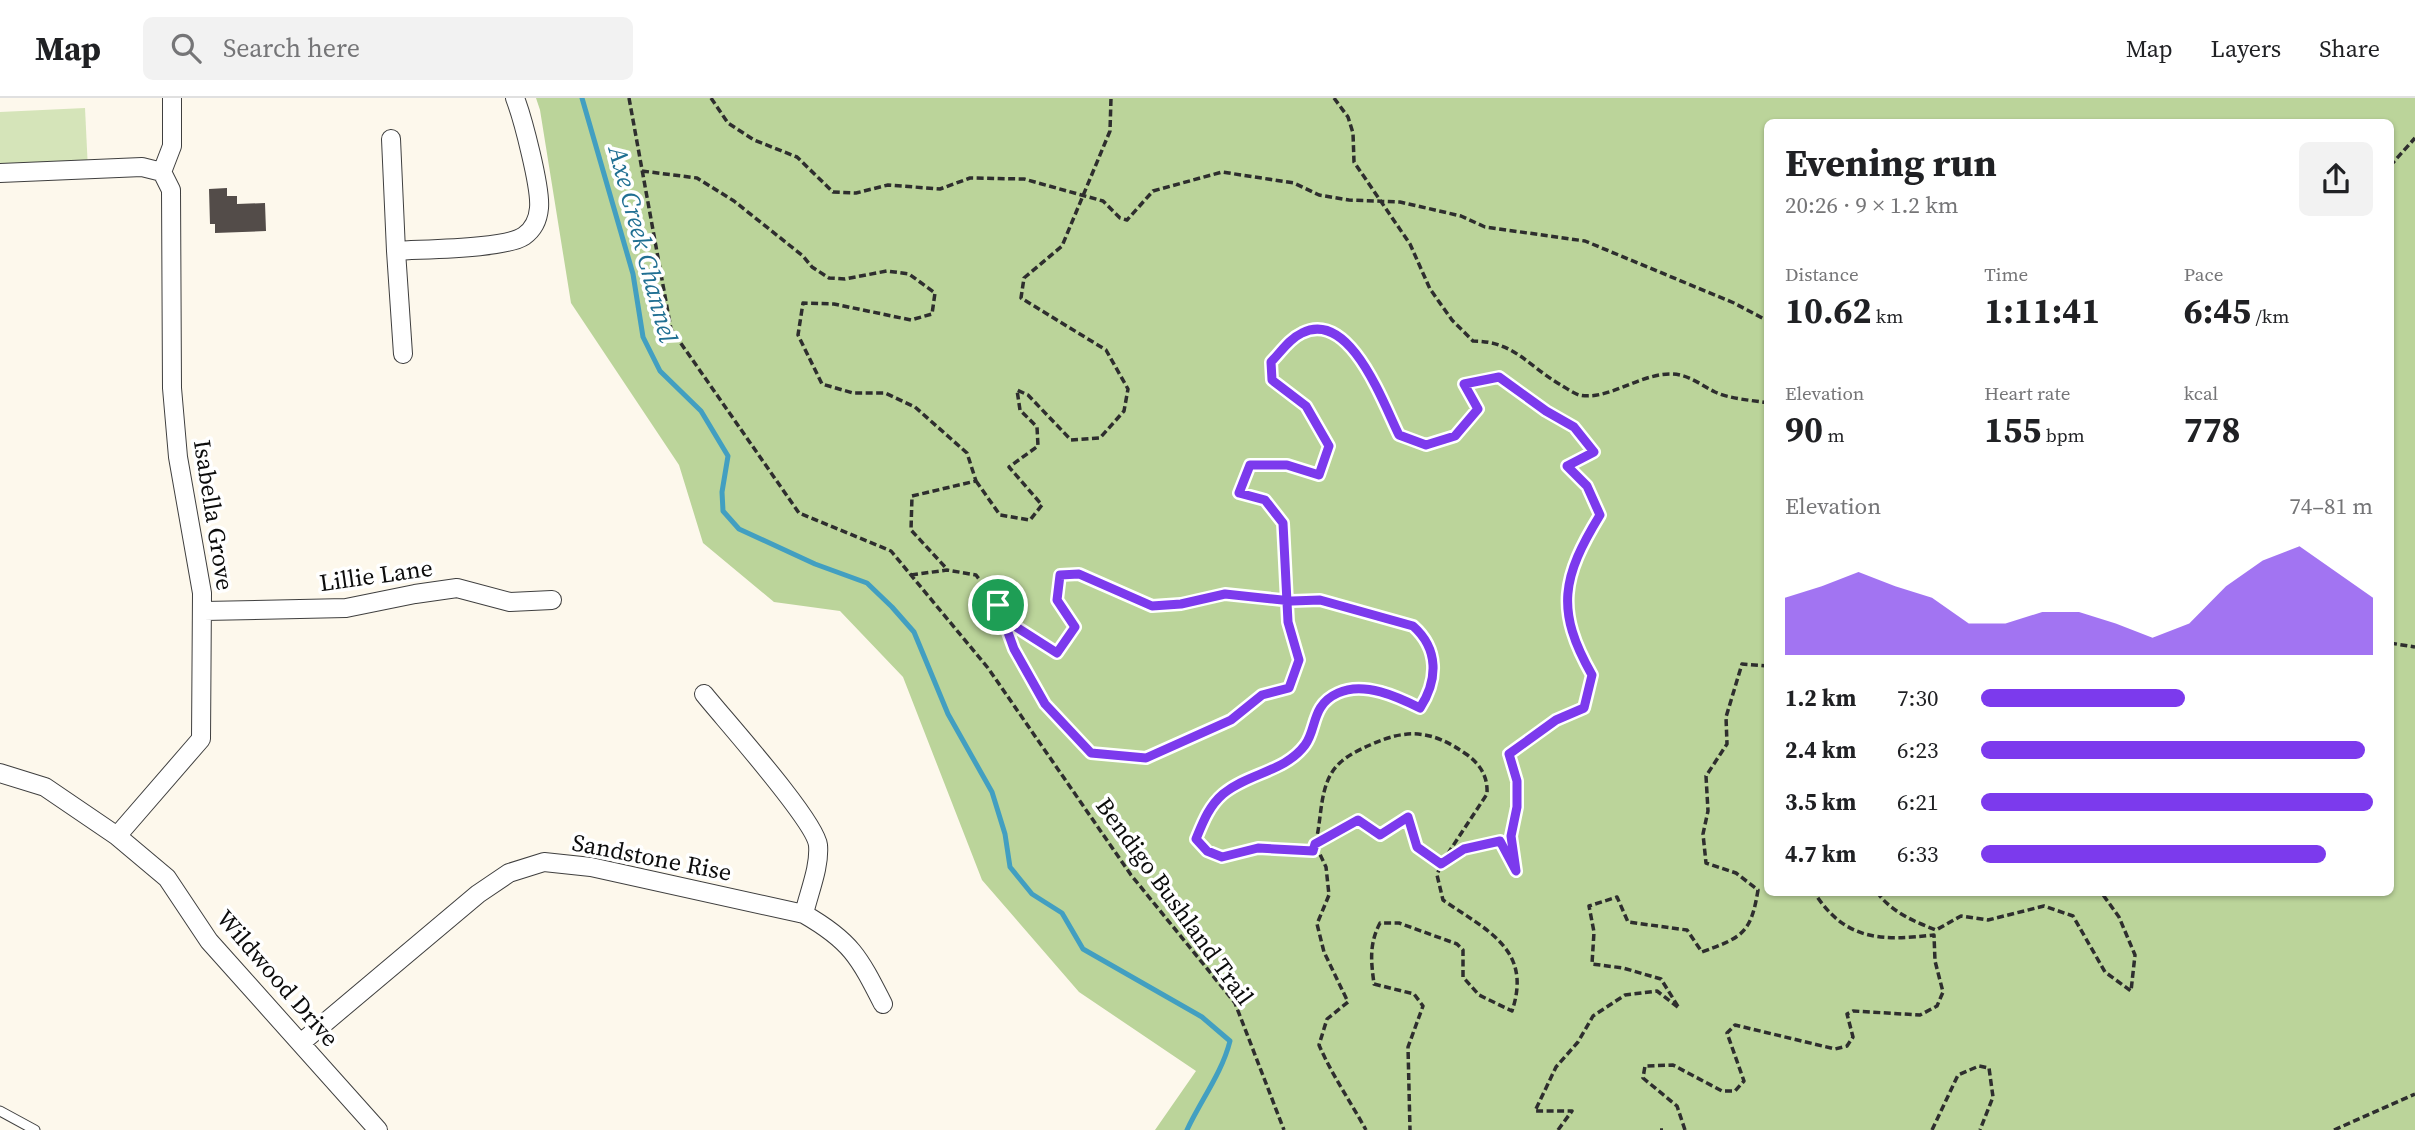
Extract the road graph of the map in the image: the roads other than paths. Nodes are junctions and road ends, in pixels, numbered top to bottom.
1 (172, 98) edge
2 (515, 98) edge
3 (391, 139) dead end
4 (163, 172) junction
5 (0, 173) edge
6 (396, 251) junction
7 (403, 354) dead end
8 (552, 600) dead end
9 (204, 611) junction
10 (704, 694) dead end
11 (0, 773) edge
12 (117, 836) junction
13 (804, 914) junction
14 (883, 1004) dead end
15 (302, 1042) junction
16 (0, 1111) edge
17 (35, 1130) edge
18 (378, 1130) edge

1 - 4 street, Isabella Grove
2 - 6 street
3 - 6 street
4 - 5 street
4 - 9 street, Isabella Grove
6 - 7 street
8 - 9 street, Lillie Lane
9 - 12 street, Isabella Grove
10 - 13 street
11 - 12 street, Wildwood Drive
12 - 15 street, Wildwood Drive
13 - 14 street, Sandstone Rise
13 - 15 street, Sandstone Rise
15 - 18 street, Wildwood Drive
16 - 17 lane

